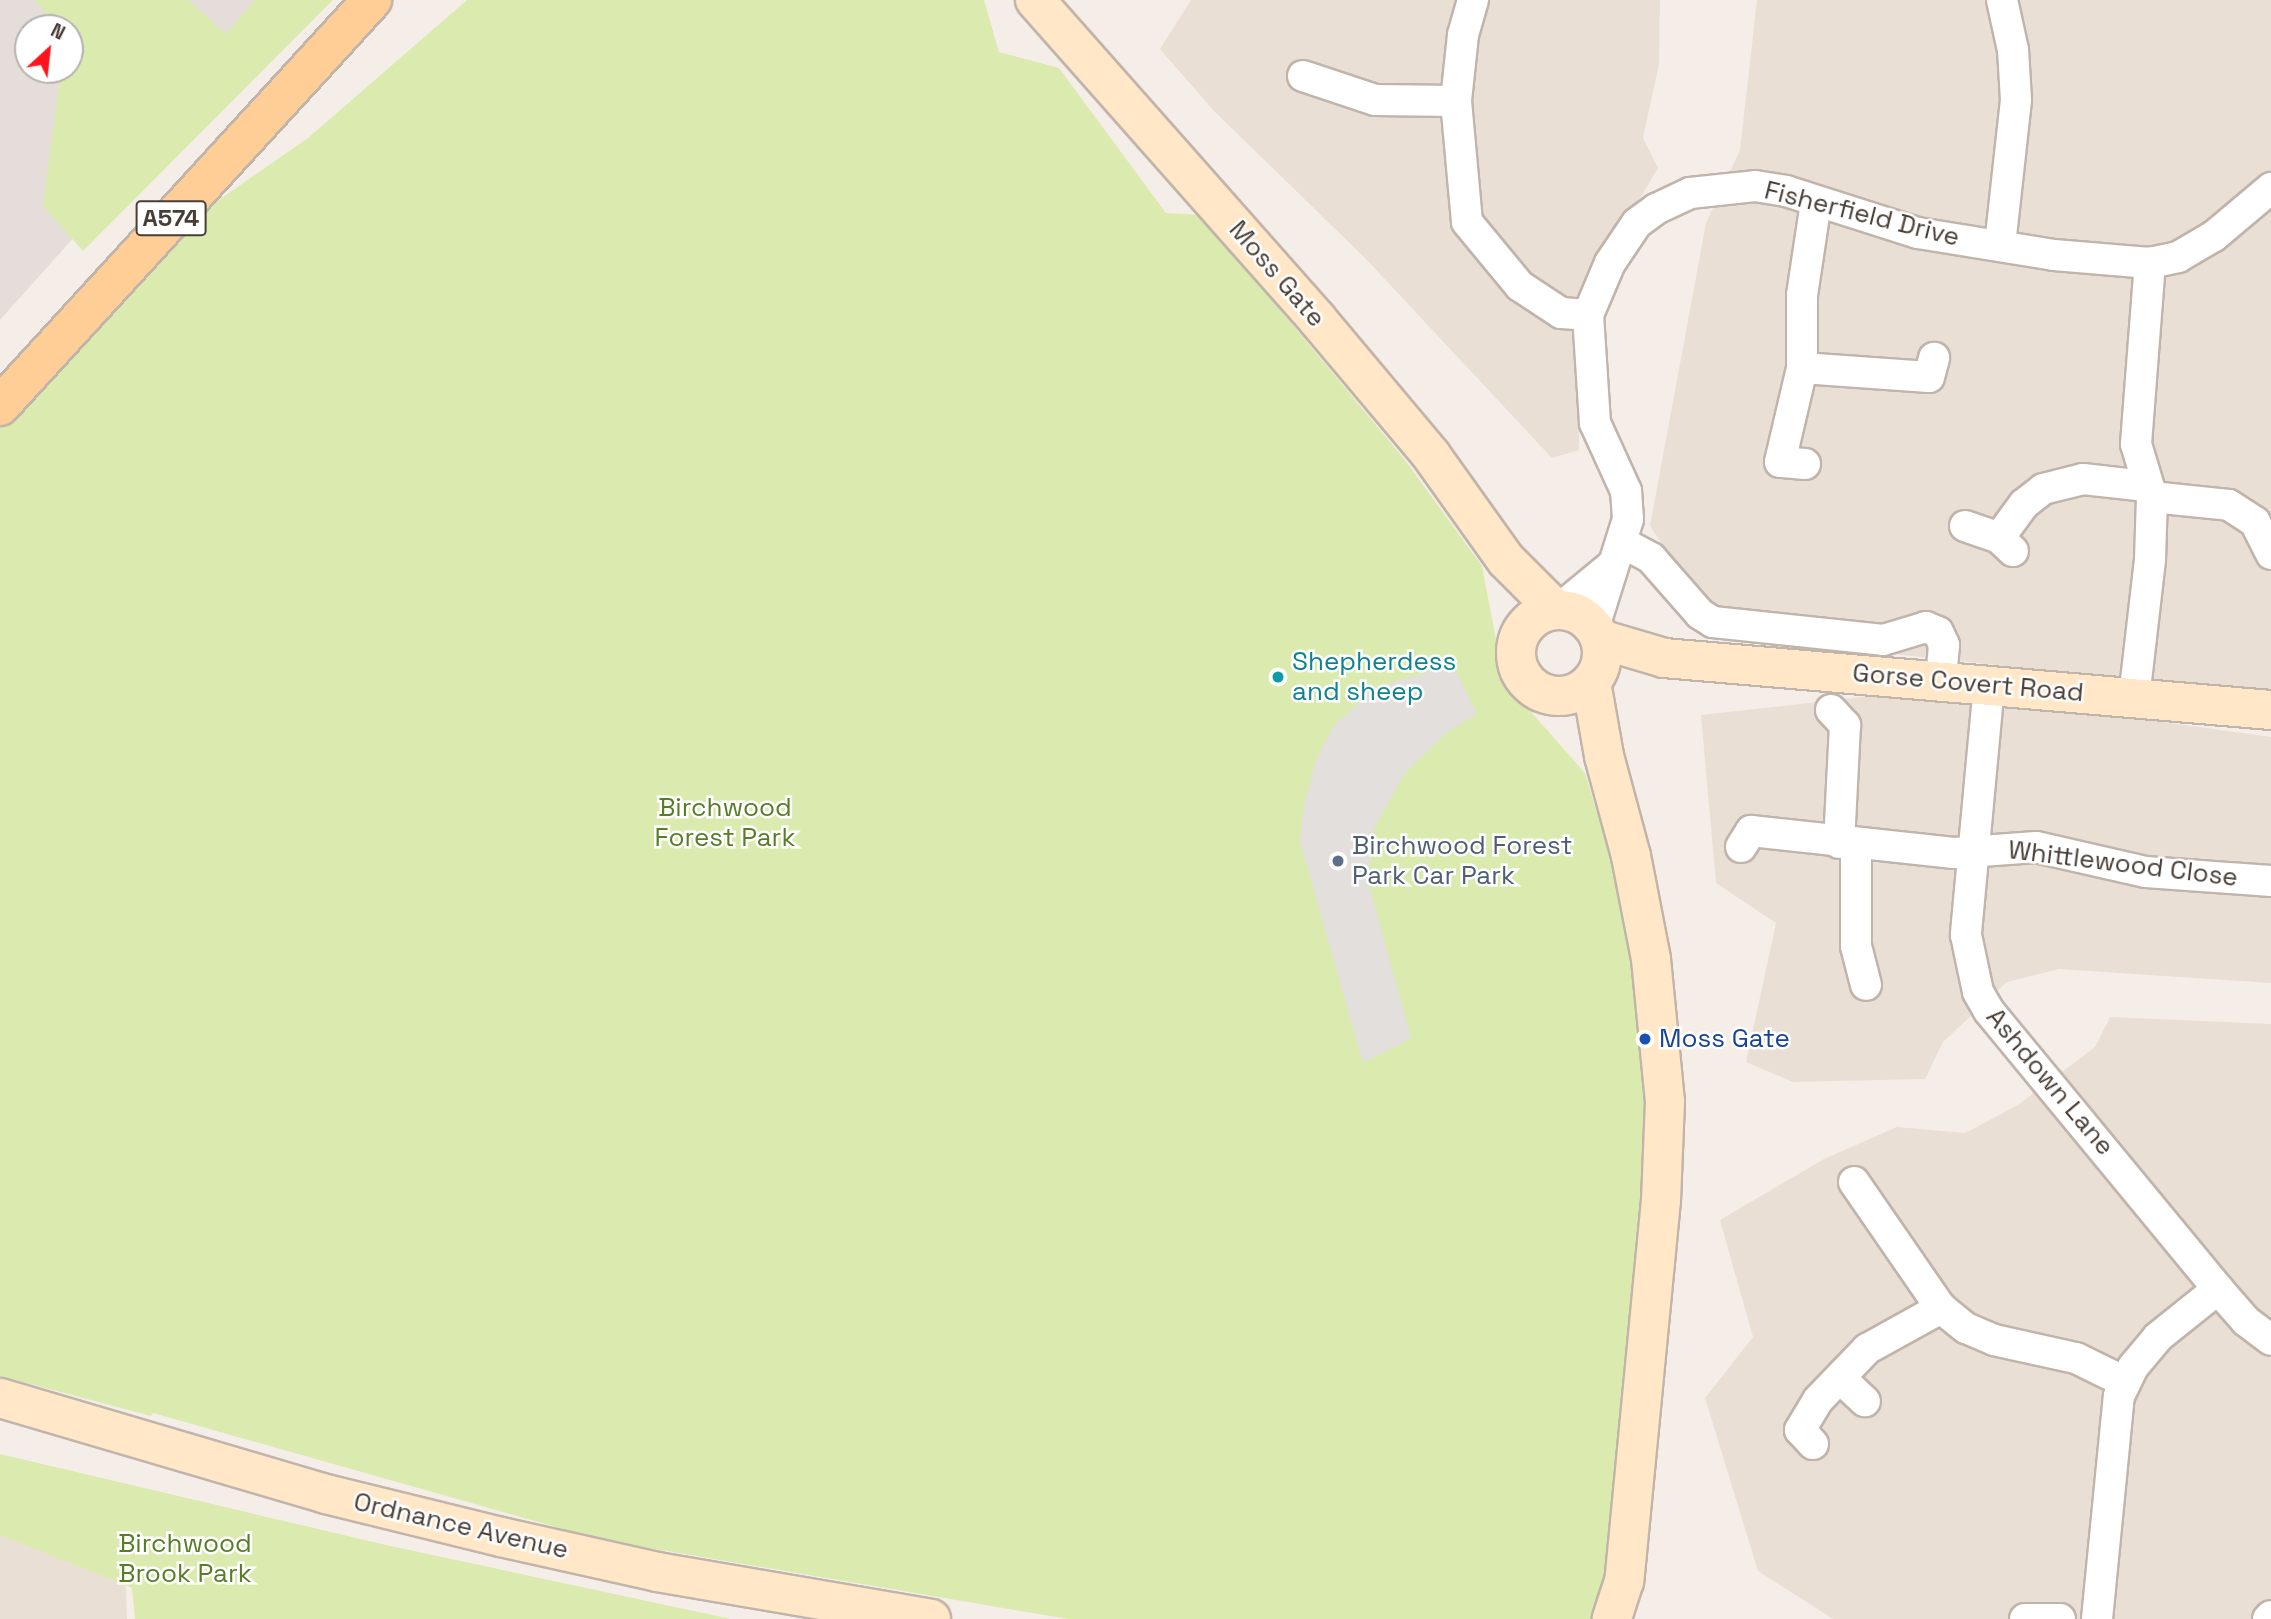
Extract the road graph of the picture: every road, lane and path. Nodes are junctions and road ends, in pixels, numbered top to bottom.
1 (372, 0) edge
2 (383, 0) edge
3 (1035, 0) edge
4 (1473, 0) edge
5 (2002, 0) edge
6 (343, 32) junction
7 (1303, 76) dead end
8 (1456, 101) junction
9 (2271, 188) edge
10 (1816, 202) junction
11 (2000, 245) junction
12 (2150, 263) junction
13 (1588, 314) junction
14 (1934, 358) dead end
15 (1802, 368) junction
16 (0, 406) edge
17 (1805, 464) dead end
18 (2148, 491) junction
19 (1965, 526) dead end
20 (2271, 554) edge
21 (1616, 555) junction
22 (1506, 559) junction
23 (1557, 609) junction
24 (1517, 645) junction
25 (1596, 655) junction
26 (1941, 680) junction
27 (1989, 685) junction
28 (1555, 696) junction
29 (2134, 698) junction
30 (1830, 710) dead end
31 (2271, 710) edge
32 (1604, 756) junction
33 (1847, 843) junction
34 (1741, 847) dead end
35 (1976, 849) junction
36 (2271, 881) edge
37 (1866, 985) dead end
38 (1854, 1182) dead end
39 (2218, 1289) junction
40 (1941, 1308) junction
41 (2271, 1340) edge
42 (1840, 1378) junction
43 (2125, 1382) junction
44 (0, 1398) edge
45 (1865, 1401) dead end
46 (1813, 1444) dead end
47 (1624, 1581) junction
48 (930, 1619) edge
49 (1612, 1619) edge
50 (1632, 1619) edge
51 (2025, 1619) edge
52 (2060, 1619) edge
53 (2097, 1619) edge

1 - 6 main road, A574
2 - 6 main road, A574
3 - 22 street, Moss Gate
4 - 8 street
5 - 11 street
6 - 16 main road, A574
7 - 8 street
8 - 13 street
9 - 12 street, Fisherfield Drive
10 - 11 street, Fisherfield Drive
10 - 13 street, Fisherfield Drive
10 - 15 street
11 - 12 street, Fisherfield Drive
12 - 18 street
13 - 21 street, Fisherfield Drive
14 - 15 street
15 - 17 street
18 - 19 street
18 - 20 street
18 - 29 street
21 - 23 street
21 - 25 street, Fisherfield Drive
21 - 26 street
22 - 23 street, Moss Gate
22 - 24 street, Moss Gate
23 - 24 street
23 - 25 street, Moss Gate
24 - 28 street, Moss Gate
25 - 26 street, Gorse Covert Road
25 - 28 street
25 - 32 street, Moss Gate
26 - 27 street, Gorse Covert Road
27 - 29 street, Gorse Covert Road
27 - 35 street, Ashdown Lane
28 - 32 street, Moss Gate
29 - 31 street, Gorse Covert Road
30 - 33 street
32 - 47 street, Moss Gate
33 - 34 street, Whittlewood Close
33 - 35 street, Whittlewood Close
33 - 37 street
35 - 36 street, Whittlewood Close
35 - 39 street, Ashdown Lane
38 - 40 street
39 - 41 street, Ashdown Lane
39 - 43 street
40 - 42 street
40 - 43 street
42 - 45 street
42 - 46 street
43 - 53 street
44 - 48 street, Ordnance Avenue
47 - 49 street, Moss Gate
47 - 50 street, Moss Gate
51 - 52 street

